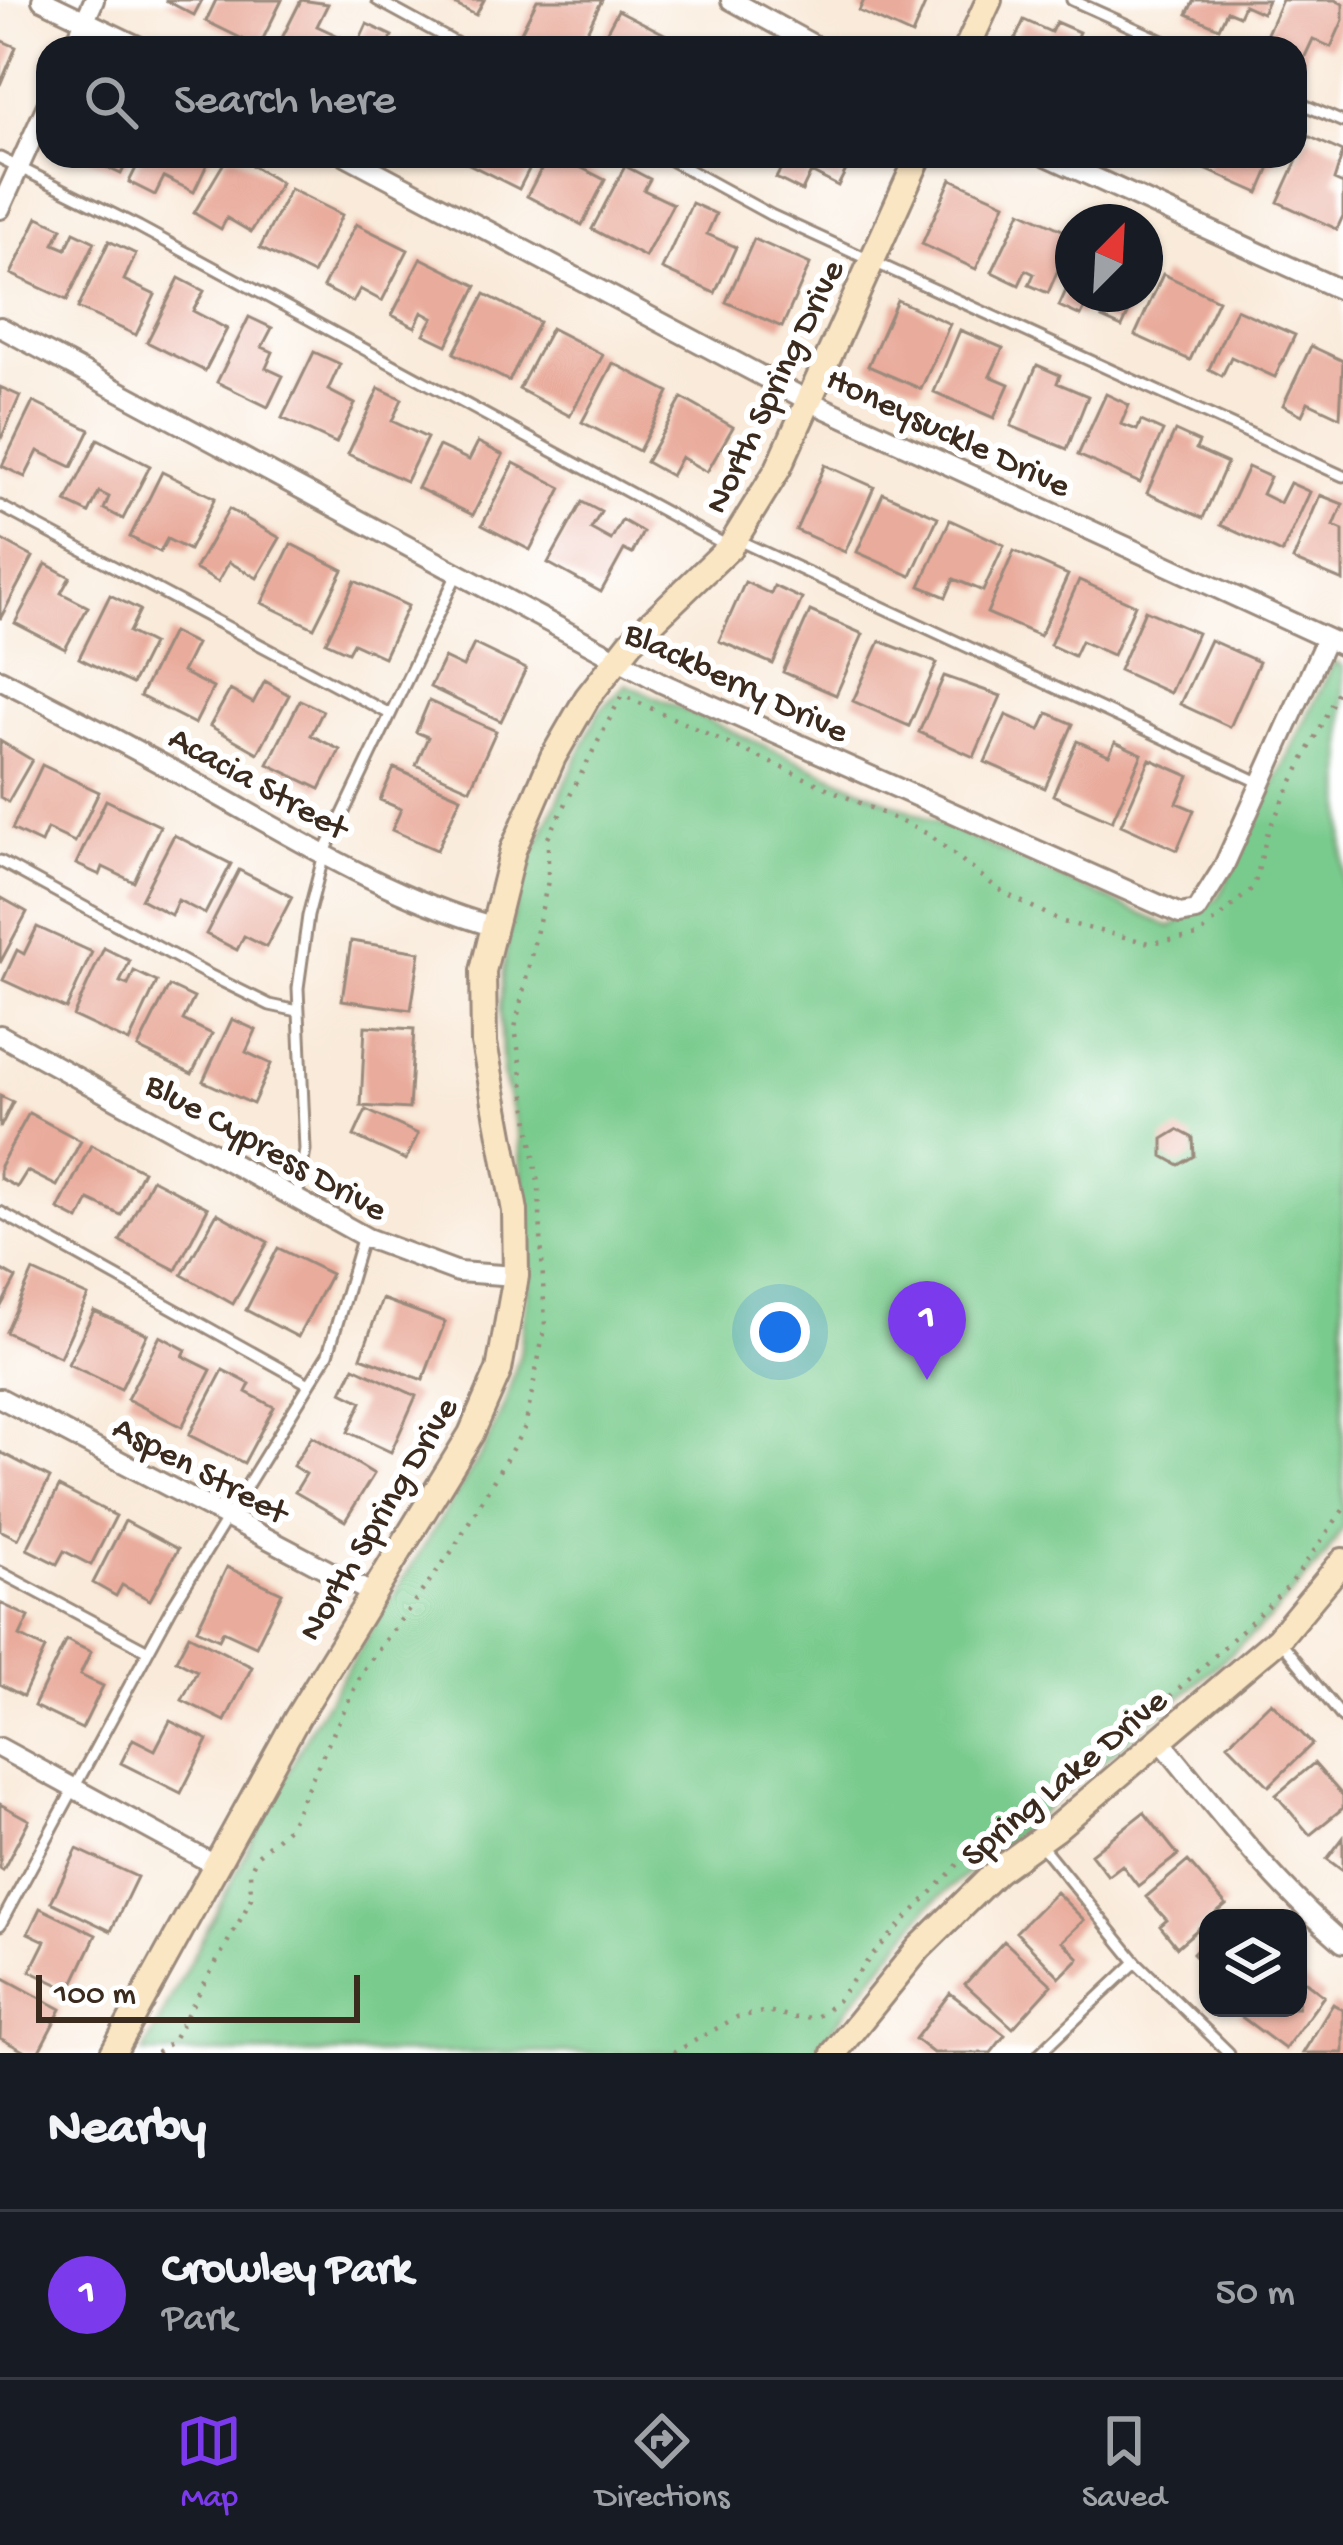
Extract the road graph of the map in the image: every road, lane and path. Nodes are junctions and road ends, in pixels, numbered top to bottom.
1 (41, 0) edge
2 (94, 0) edge
3 (377, 0) edge
4 (731, 0) edge
5 (989, 0) edge
6 (1072, 0) edge
7 (86, 19) junction
8 (78, 36) edge
9 (119, 36) edge
10 (443, 36) edge
11 (797, 36) edge
12 (973, 36) edge
13 (1152, 36) edge
14 (1307, 106) edge
15 (1343, 122) edge
16 (36, 130) edge
17 (0, 158) edge
18 (19, 168) junction
19 (369, 168) edge
20 (685, 168) edge
21 (914, 168) edge
22 (1074, 168) edge
23 (0, 209) edge
24 (872, 261) junction
25 (1343, 290) edge
26 (0, 327) edge
27 (809, 401) junction
28 (1343, 476) edge
29 (0, 506) edge
30 (733, 543) junction
31 (457, 574) junction
32 (1334, 643) edge
33 (615, 659) junction
34 (0, 679) edge
35 (1343, 681) edge
36 (390, 714) junction
37 (1263, 784) junction
38 (324, 854) junction
39 (0, 861) edge
40 (493, 926) junction
41 (298, 1011) junction
42 (0, 1035) edge
43 (297, 1198) junction
44 (0, 1213) edge
45 (363, 1236) junction
46 (516, 1276) junction
47 (309, 1384) junction
48 (0, 1398) edge
49 (1343, 1510) edge
50 (228, 1517) junction
51 (1343, 1561) edge
52 (0, 1572) edge
53 (373, 1594) junction
54 (1278, 1639) junction
55 (148, 1651) junction
56 (1343, 1718) edge
57 (1161, 1741) junction
58 (0, 1748) edge
59 (74, 1789) junction
60 (1037, 1840) junction
61 (215, 1865) junction
62 (0, 1925) edge
63 (1343, 1943) edge
64 (1136, 1962) junction
65 (113, 2053) edge
66 (157, 2053) edge
67 (673, 2053) edge
68 (834, 2053) edge
69 (1040, 2053) edge
70 (1229, 2053) edge

1 - 7 street
2 - 7 street
3 - 10 lane
4 - 11 street
5 - 12 street
6 - 13 lane
7 - 8 street
7 - 9 street
14 - 15 lane
16 - 18 street
17 - 18 lane
18 - 23 street
18 - 30 lane
19 - 27 street, Honeysuckle Drive
20 - 24 lane
21 - 24 street, North Spring Drive
22 - 25 street
24 - 27 street, North Spring Drive
24 - 28 lane
26 - 31 street, Blackberry Drive
27 - 30 street, North Spring Drive
27 - 32 street, Honeysuckle Drive
29 - 36 lane
30 - 33 street, North Spring Drive
30 - 37 lane
31 - 33 street, Blackberry Drive
31 - 36 lane
32 - 37 street, Blackberry Drive
33 - 37 street, Blackberry Drive
33 - 40 street, North Spring Drive
34 - 38 street, Acacia Street
35 - 66 path
36 - 38 lane
38 - 40 street, Acacia Street
38 - 41 lane
39 - 41 lane
40 - 46 street, North Spring Drive
41 - 43 lane
42 - 43 street, Blue Cypress Drive
43 - 45 street, Blue Cypress Drive
44 - 47 lane
45 - 46 street, Blue Cypress Drive
45 - 47 lane
46 - 53 street, North Spring Drive
47 - 50 lane
48 - 50 street, Aspen Street
49 - 67 path
50 - 53 street, Aspen Street
50 - 55 lane
51 - 54 street, Spring Lake Drive
52 - 55 lane
53 - 61 street, North Spring Drive
54 - 56 lane
54 - 57 street, Spring Lake Drive
55 - 59 lane
57 - 60 street, Spring Lake Drive
57 - 63 street
58 - 59 street
59 - 61 street
59 - 62 lane
60 - 64 lane
60 - 68 street, Spring Lake Drive
61 - 65 street, North Spring Drive
64 - 69 lane
64 - 70 lane

